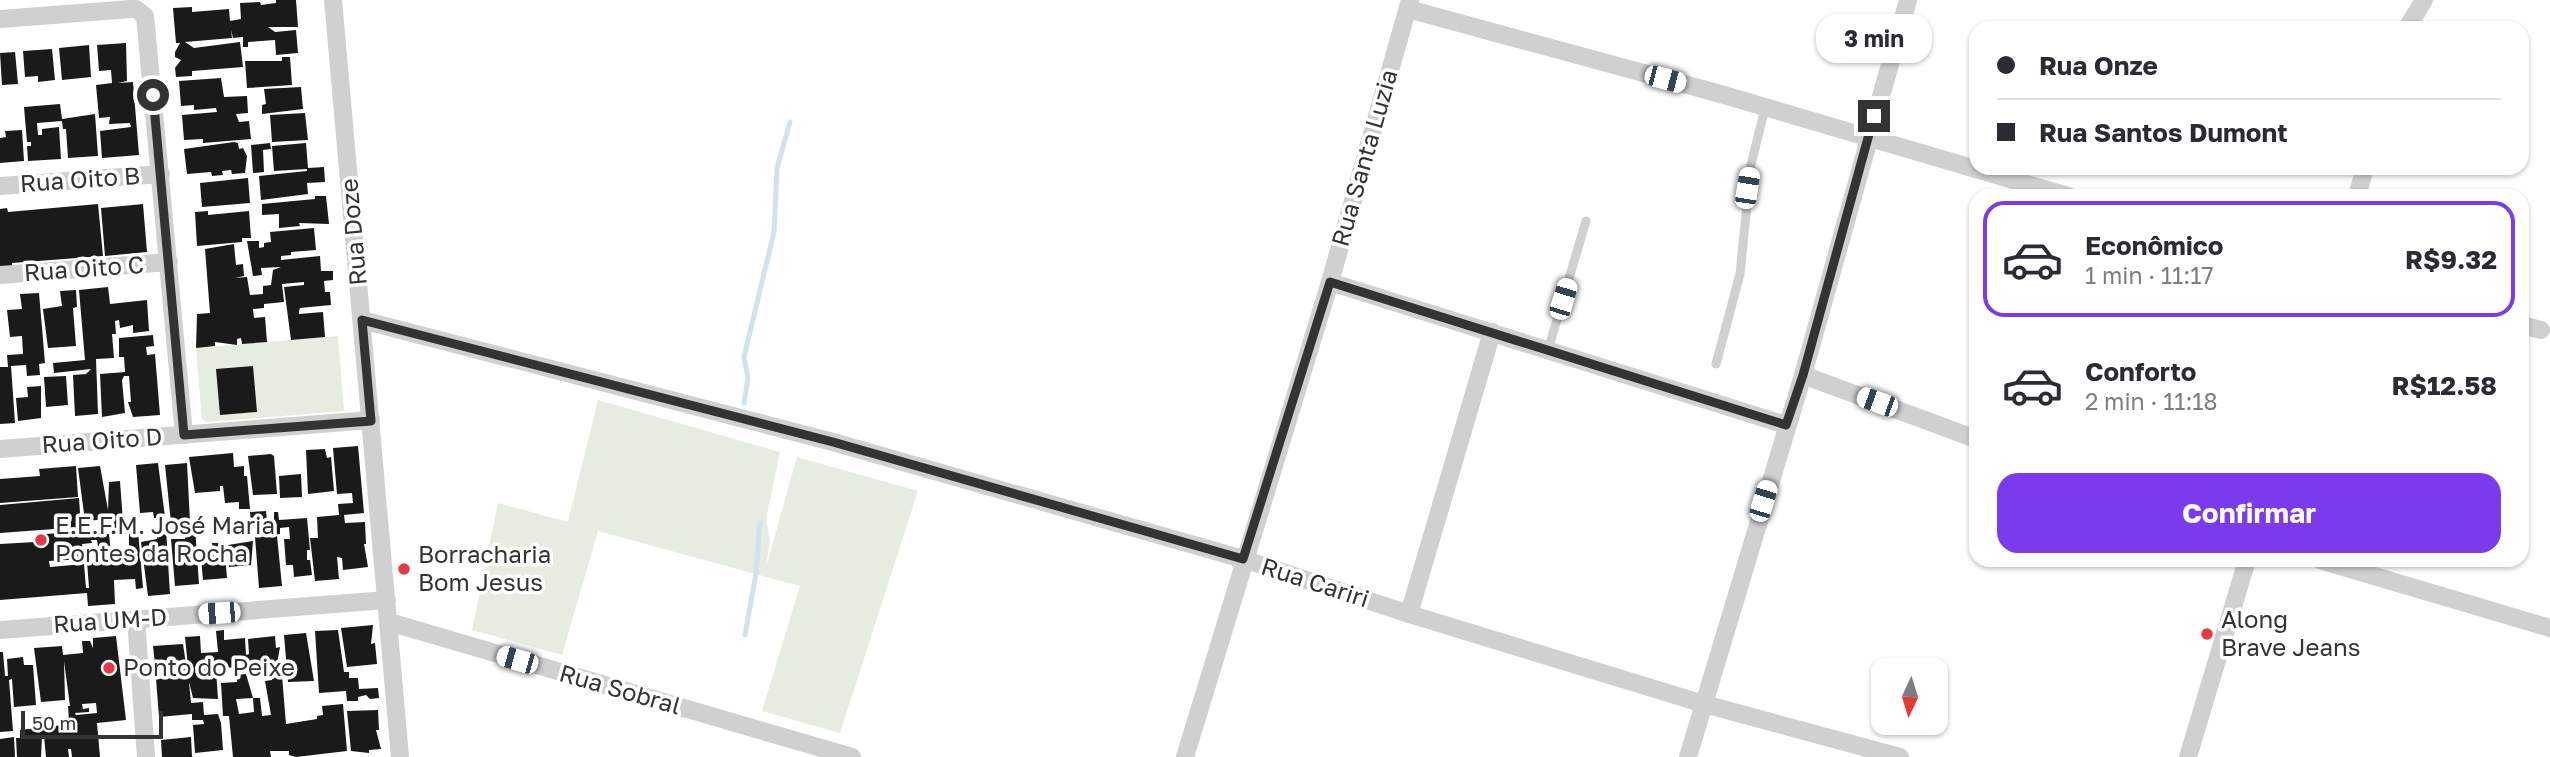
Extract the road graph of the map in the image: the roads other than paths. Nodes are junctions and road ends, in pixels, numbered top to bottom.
1 (333, 0) edge
2 (1908, 0) edge
3 (2424, 0) edge
4 (1409, 5) edge
5 (0, 19) edge
6 (2411, 21) edge
7 (1765, 108) junction
8 (1867, 139) junction
9 (1969, 168) edge
10 (161, 174) junction
11 (1994, 175) edge
12 (0, 186) edge
13 (2043, 189) edge
14 (1586, 222) dead end
15 (169, 262) junction
16 (0, 275) edge
17 (1330, 282) junction
18 (362, 320) junction
19 (2529, 327) edge
20 (2542, 330) dead end
21 (1492, 332) junction
22 (1548, 350) junction
23 (1716, 363) dead end
24 (1803, 375) junction
25 (371, 421) junction
26 (1786, 425) junction
27 (184, 435) junction
28 (1969, 436) edge
29 (0, 449) edge
30 (1243, 559) junction
31 (2245, 567) edge
32 (2344, 567) edge
33 (387, 600) junction
34 (1409, 614) junction
35 (135, 619) junction
36 (389, 622) junction
37 (2550, 628) edge
38 (0, 629) edge
39 (1703, 704) junction
40 (146, 757) edge
41 (400, 757) edge
42 (852, 757) edge
43 (1185, 757) edge
44 (1688, 757) edge
45 (1900, 757) edge
46 (2188, 757) edge

1 - 18 street, Rua Doze
2 - 8 street
3 - 6 street
4 - 7 street
4 - 17 street, Rua Santa Luzia
5 - 10 street
7 - 8 street
7 - 23 lane
8 - 9 street
8 - 24 street
10 - 12 street, Rua Oito B
10 - 15 street
11 - 13 street
14 - 22 lane
15 - 16 street, Rua Oito C
15 - 27 street
17 - 21 street
17 - 30 street, Rua Santa Luzia
18 - 25 street, Rua Doze
18 - 30 street, Rua Cariri
19 - 20 street
21 - 22 street
21 - 34 street
22 - 26 street
24 - 26 street
24 - 28 street
25 - 27 street, Rua Oito D
25 - 33 street, Rua Doze
26 - 39 street
27 - 29 street, Rua Oito D
30 - 34 street, Rua Cariri
30 - 43 street, Rua Santa Luzia
31 - 46 street
32 - 37 street
33 - 35 street, Rua UM-D
33 - 36 street, Rua Doze
34 - 39 street, Rua Cariri
35 - 38 street, Rua UM-D
35 - 40 street
36 - 41 street, Rua Doze
36 - 42 street, Rua Sobral
39 - 44 street
39 - 45 street, Rua Cariri

